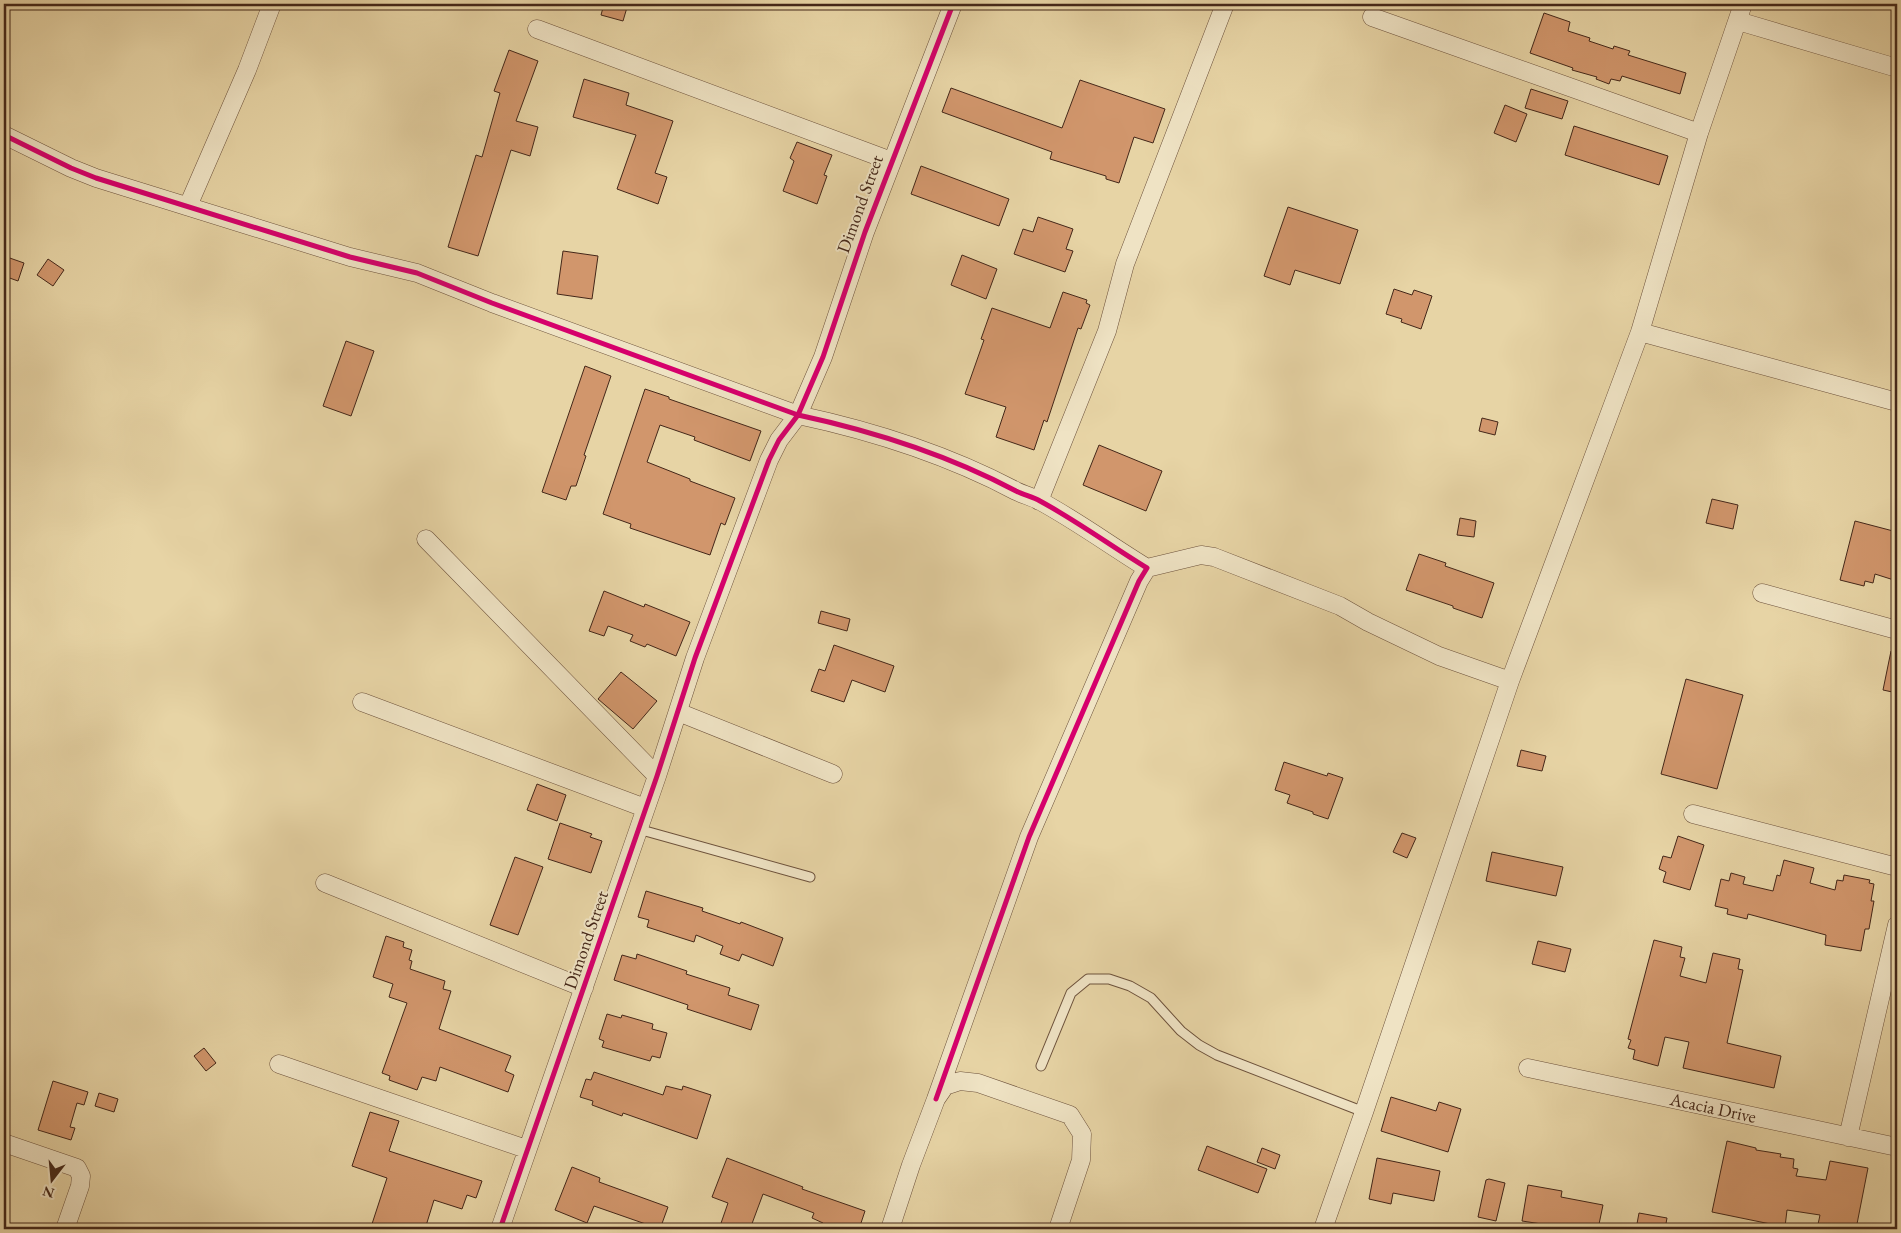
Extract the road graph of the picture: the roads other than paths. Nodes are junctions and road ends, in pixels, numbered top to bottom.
1 (272, 4) edge
2 (953, 4) edge
3 (1224, 4) edge
4 (1743, 4) edge
5 (1372, 17) dead end
6 (1738, 21) junction
7 (537, 29) dead end
8 (1897, 68) edge
9 (1699, 133) junction
10 (4, 135) edge
11 (891, 161) junction
12 (188, 206) junction
13 (1640, 332) junction
14 (1897, 402) edge
15 (798, 415) junction
16 (1039, 501) junction
17 (426, 539) dead end
18 (1147, 568) junction
19 (1762, 593) dead end
20 (1897, 630) edge
21 (1510, 681) junction
22 (362, 702) dead end
23 (678, 712) junction
24 (833, 774) dead end
25 (658, 776) junction
26 (645, 808) junction
27 (1693, 814) dead end
28 (638, 829) junction
29 (1897, 867) edge
30 (810, 877) dead end
31 (325, 883) dead end
32 (1897, 925) edge
33 (584, 988) junction
34 (279, 1064) dead end
35 (1041, 1066) dead end
36 (1528, 1068) dead end
37 (936, 1099) junction
38 (1364, 1112) junction
39 (1848, 1137) junction
40 (4, 1143) edge
41 (1897, 1147) edge
42 (526, 1148) junction
43 (64, 1229) edge
44 (500, 1229) edge
45 (890, 1229) edge
46 (1058, 1229) edge
47 (1323, 1229) edge

1 - 12 street
2 - 11 street, Dimond Street
3 - 16 street
4 - 6 street
5 - 9 street
6 - 8 street
6 - 9 street
7 - 11 street
9 - 13 street
10 - 12 street
11 - 15 street, Dimond Street
12 - 15 street
13 - 14 street
13 - 21 street
15 - 16 street
15 - 23 street, Dimond Street
16 - 18 street
17 - 25 street
18 - 21 street
18 - 37 street
19 - 20 street
21 - 38 street
22 - 26 street
23 - 24 street
23 - 25 street, Dimond Street
25 - 26 street, Dimond Street
26 - 28 street, Dimond Street
27 - 29 street
28 - 30 lane
28 - 33 street, Dimond Street
31 - 33 street
32 - 39 street
33 - 42 street, Dimond Street
34 - 42 street
35 - 38 lane
36 - 39 street, Acacia Drive
37 - 45 street
37 - 46 street
38 - 47 street
39 - 41 street, Acacia Drive
40 - 43 street
42 - 44 street, Dimond Street

